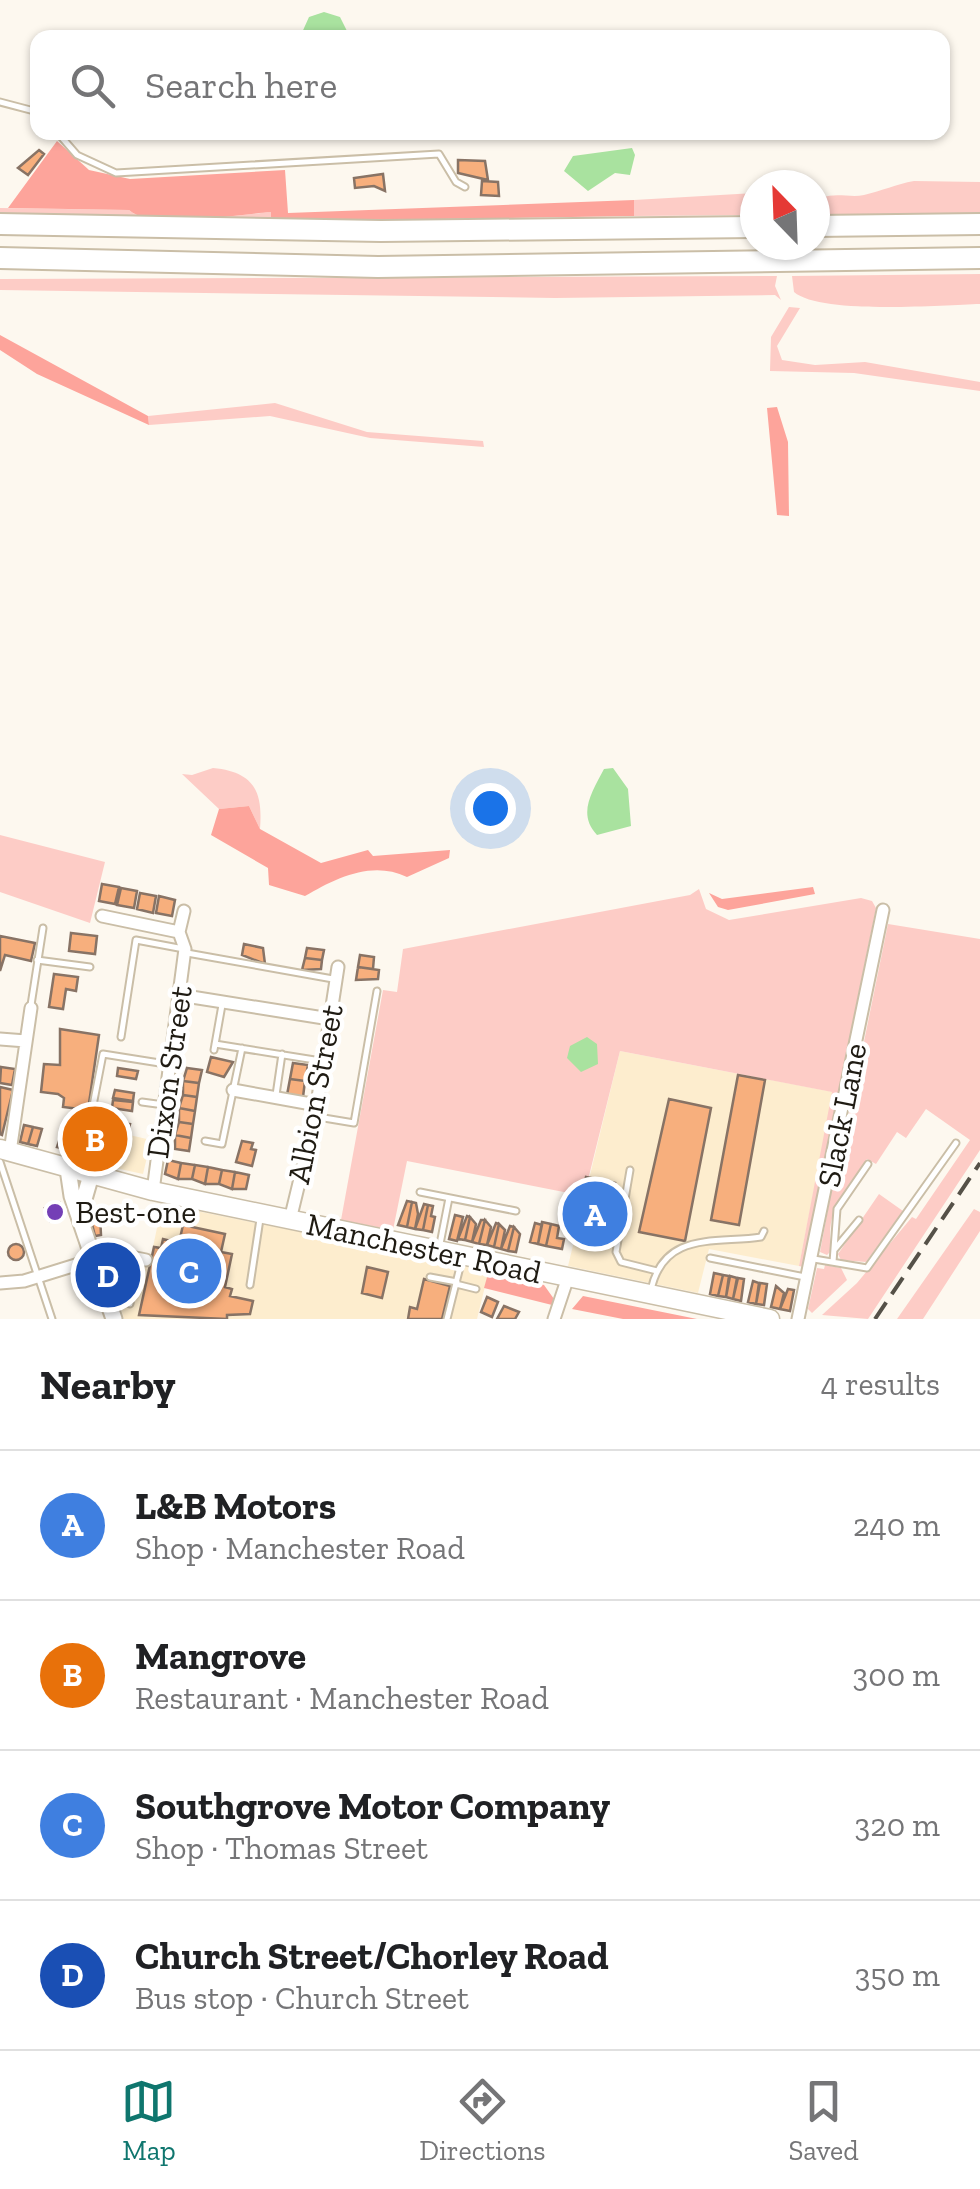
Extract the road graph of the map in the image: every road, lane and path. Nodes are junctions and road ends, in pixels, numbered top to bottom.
1 (0, 102) edge
2 (30, 110) edge
3 (65, 140) edge
4 (465, 187) dead end
5 (0, 224) edge
6 (980, 224) edge
7 (830, 226) edge
8 (740, 227) edge
9 (0, 258) edge
10 (980, 258) edge
11 (883, 910) dead end
12 (184, 911) dead end
13 (102, 916) dead end
14 (43, 928) dead end
15 (179, 932) junction
16 (185, 951) junction
17 (37, 960) junction
18 (90, 968) dead end
19 (337, 973) joint
20 (377, 992) dead end
21 (179, 994) junction
22 (222, 1002) junction
23 (30, 1008) joint
24 (330, 1019) junction
25 (121, 1037) dead end
26 (0, 1039) edge
27 (26, 1042) junction
28 (242, 1048) junction
29 (282, 1054) junction
30 (324, 1061) junction
31 (170, 1065) junction
32 (233, 1090) junction
33 (275, 1098) junction
34 (142, 1102) dead end
35 (164, 1105) junction
36 (316, 1111) junction
37 (90, 1121) dead end
38 (204, 1142) dead end
39 (956, 1143) dead end
40 (3, 1154) edge
41 (868, 1164) dead end
42 (630, 1170) dead end
43 (79, 1172) junction
44 (153, 1191) junction
45 (420, 1192) dead end
46 (450, 1198) junction
47 (516, 1210) dead end
48 (80, 1213) junction
49 (261, 1215) junction
50 (290, 1220) junction
51 (858, 1220) dead end
52 (764, 1230) dead end
53 (438, 1252) junction
54 (834, 1252) junction
55 (93, 1254) junction
56 (463, 1256) junction
57 (710, 1258) dead end
58 (141, 1259) joint
59 (814, 1260) junction
60 (832, 1263) junction
61 (657, 1272) junction
62 (430, 1277) dead end
63 (38, 1278) junction
64 (568, 1278) junction
65 (806, 1278) junction
66 (0, 1283) edge
67 (456, 1283) junction
68 (250, 1285) dead end
69 (476, 1288) dead end
70 (650, 1293) junction
71 (130, 1304) dead end
72 (52, 1319) edge
73 (114, 1319) edge
74 (447, 1319) edge
75 (554, 1319) edge
76 (770, 1319) edge
77 (798, 1319) edge

1 - 2 lane
3 - 4 lane
5 - 8 highway
6 - 7 highway
9 - 10 highway
11 - 59 street, Slack Lane
12 - 15 street
13 - 15 street
14 - 17 lane
15 - 16 street
16 - 19 lane, Dixon Street
16 - 21 street, Dixon Street
16 - 25 lane
17 - 18 lane
17 - 23 lane
19 - 24 street, Albion Street
20 - 36 lane
21 - 22 street
21 - 31 street, Dixon Street
22 - 24 street
22 - 28 lane
23 - 27 street
24 - 30 street, Albion Street
26 - 27 street
27 - 40 street
28 - 29 lane
28 - 32 lane
29 - 30 lane
29 - 33 lane
30 - 36 street, Albion Street
31 - 35 street, Dixon Street
31 - 37 lane
32 - 33 street
32 - 38 lane
33 - 36 street
34 - 35 lane
35 - 44 street, Dixon Street
36 - 50 street, Albion Street
39 - 60 lane
40 - 43 main road, Manchester Road
40 - 63 lane
41 - 54 lane
42 - 61 lane
43 - 44 main road, Manchester Road
43 - 48 main road
43 - 48 main road
44 - 49 main road, Manchester Road
45 - 46 lane
46 - 47 lane
46 - 53 lane
48 - 55 main road
49 - 50 main road, Manchester Road
49 - 68 lane
50 - 53 main road, Manchester Road
51 - 54 lane
52 - 61 lane
53 - 56 main road, Manchester Road
54 - 60 lane
55 - 58 street
55 - 63 street
55 - 73 main road
56 - 64 main road, Manchester Road
56 - 67 lane
57 - 65 lane
58 - 71 lane
59 - 60 lane
59 - 65 street, Slack Lane
61 - 70 lane
62 - 67 lane
63 - 66 street
63 - 72 lane
64 - 70 main road, Manchester Road
64 - 75 street
65 - 77 street, Slack Lane
67 - 69 lane
67 - 74 lane
70 - 76 main road, Manchester Road

